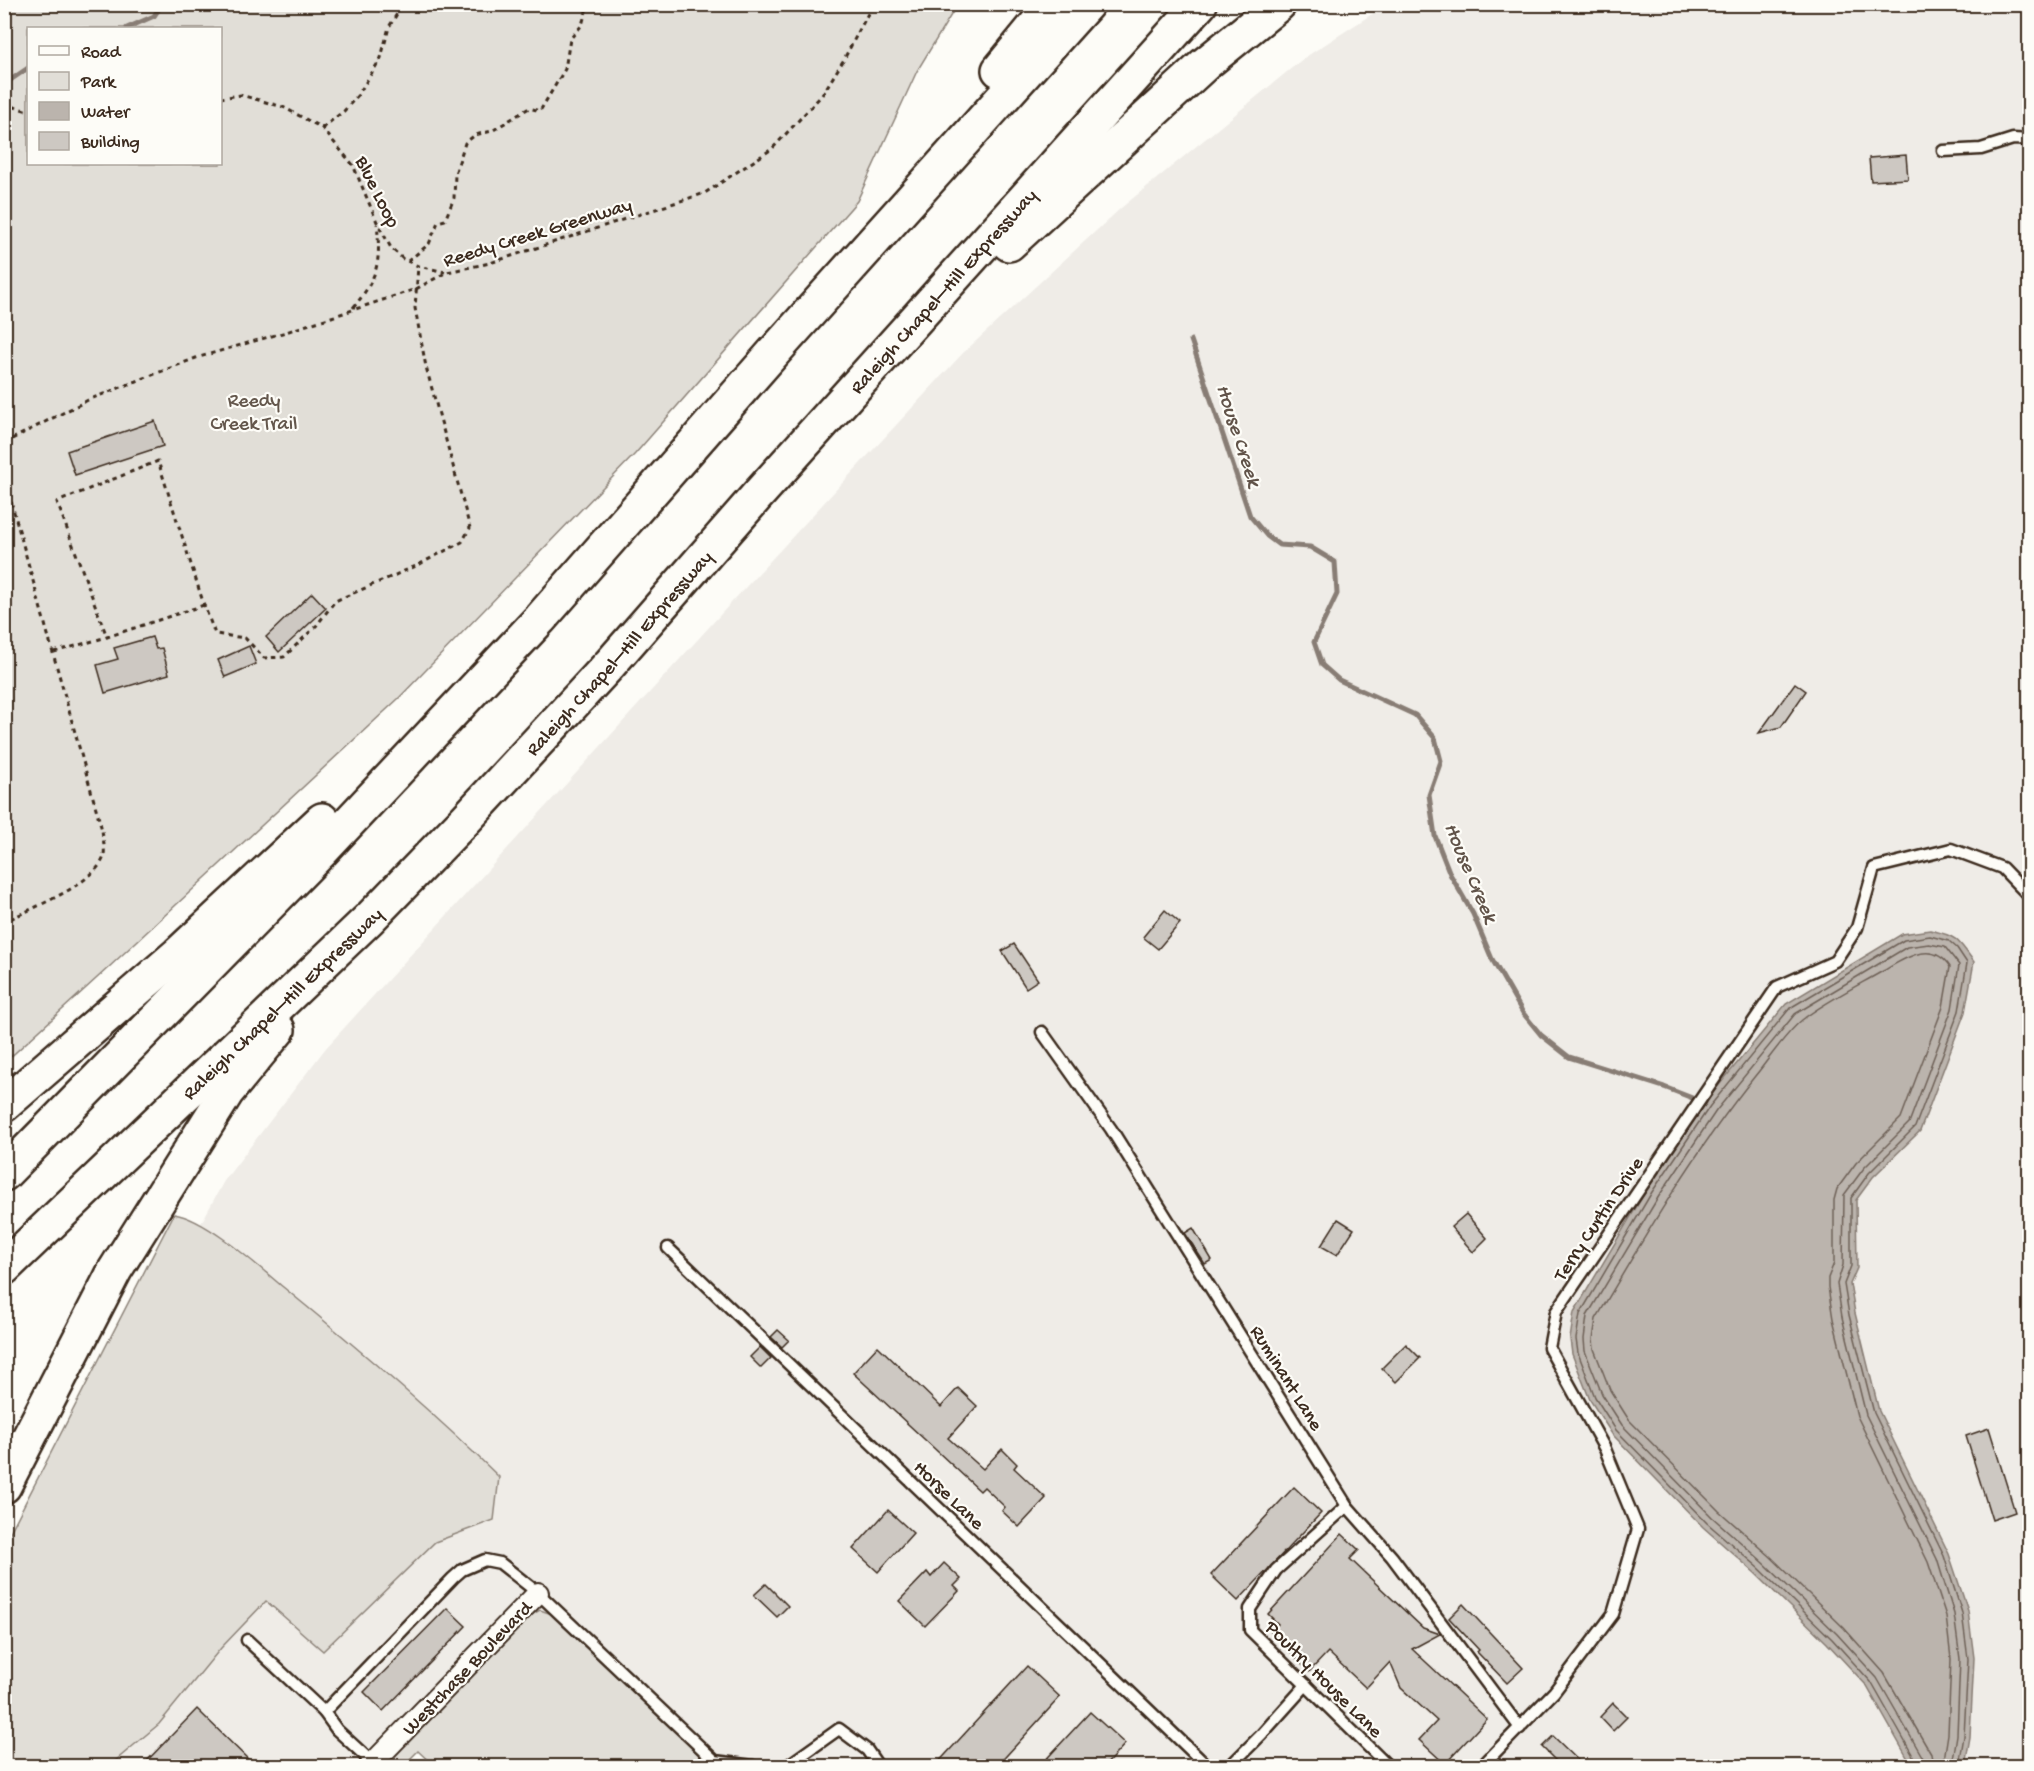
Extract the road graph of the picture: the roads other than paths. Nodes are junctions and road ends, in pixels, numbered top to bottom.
1 (1053, 4) edge
2 (1087, 4) edge
3 (1200, 4) edge
4 (1279, 4) edge
5 (2030, 140) edge
6 (1943, 151) dead end
7 (775, 351) junction
8 (885, 356) junction
9 (540, 619) junction
10 (2030, 897) edge
11 (369, 919) junction
12 (1042, 1032) dead end
13 (4, 1105) edge
14 (4, 1174) edge
15 (668, 1248) dead end
16 (4, 1268) edge
17 (4, 1486) edge
18 (1347, 1506) junction
19 (538, 1593) junction
20 (247, 1640) dead end
21 (1306, 1685) junction
22 (324, 1712) junction
23 (1520, 1728) junction
24 (371, 1765) edge
25 (753, 1767) edge
26 (775, 1767) edge
27 (878, 1767) edge
28 (1207, 1767) edge
29 (1230, 1767) edge
30 (1388, 1767) edge
31 (1482, 1767) edge

1 - 7 highway
2 - 7 highway
3 - 8 highway, Raleigh Chapel–Hill Expressway
4 - 8 highway
5 - 6 lane
7 - 9 highway
8 - 11 highway, Raleigh Chapel–Hill Expressway
9 - 13 highway
9 - 14 highway
10 - 23 lane, Terry Curtin Drive
11 - 16 highway, Raleigh Chapel–Hill Expressway
11 - 17 highway
12 - 18 lane, Ruminant Lane
15 - 28 lane, Horse Lane
18 - 21 lane, Poultry House Lane
18 - 23 lane, Ruminant Lane
19 - 22 lane
19 - 24 street, Westchase Boulevard
19 - 25 lane
20 - 22 lane
21 - 29 lane
21 - 30 lane, Poultry House Lane
22 - 24 lane
23 - 31 lane, Terry Curtin Drive
26 - 27 lane

